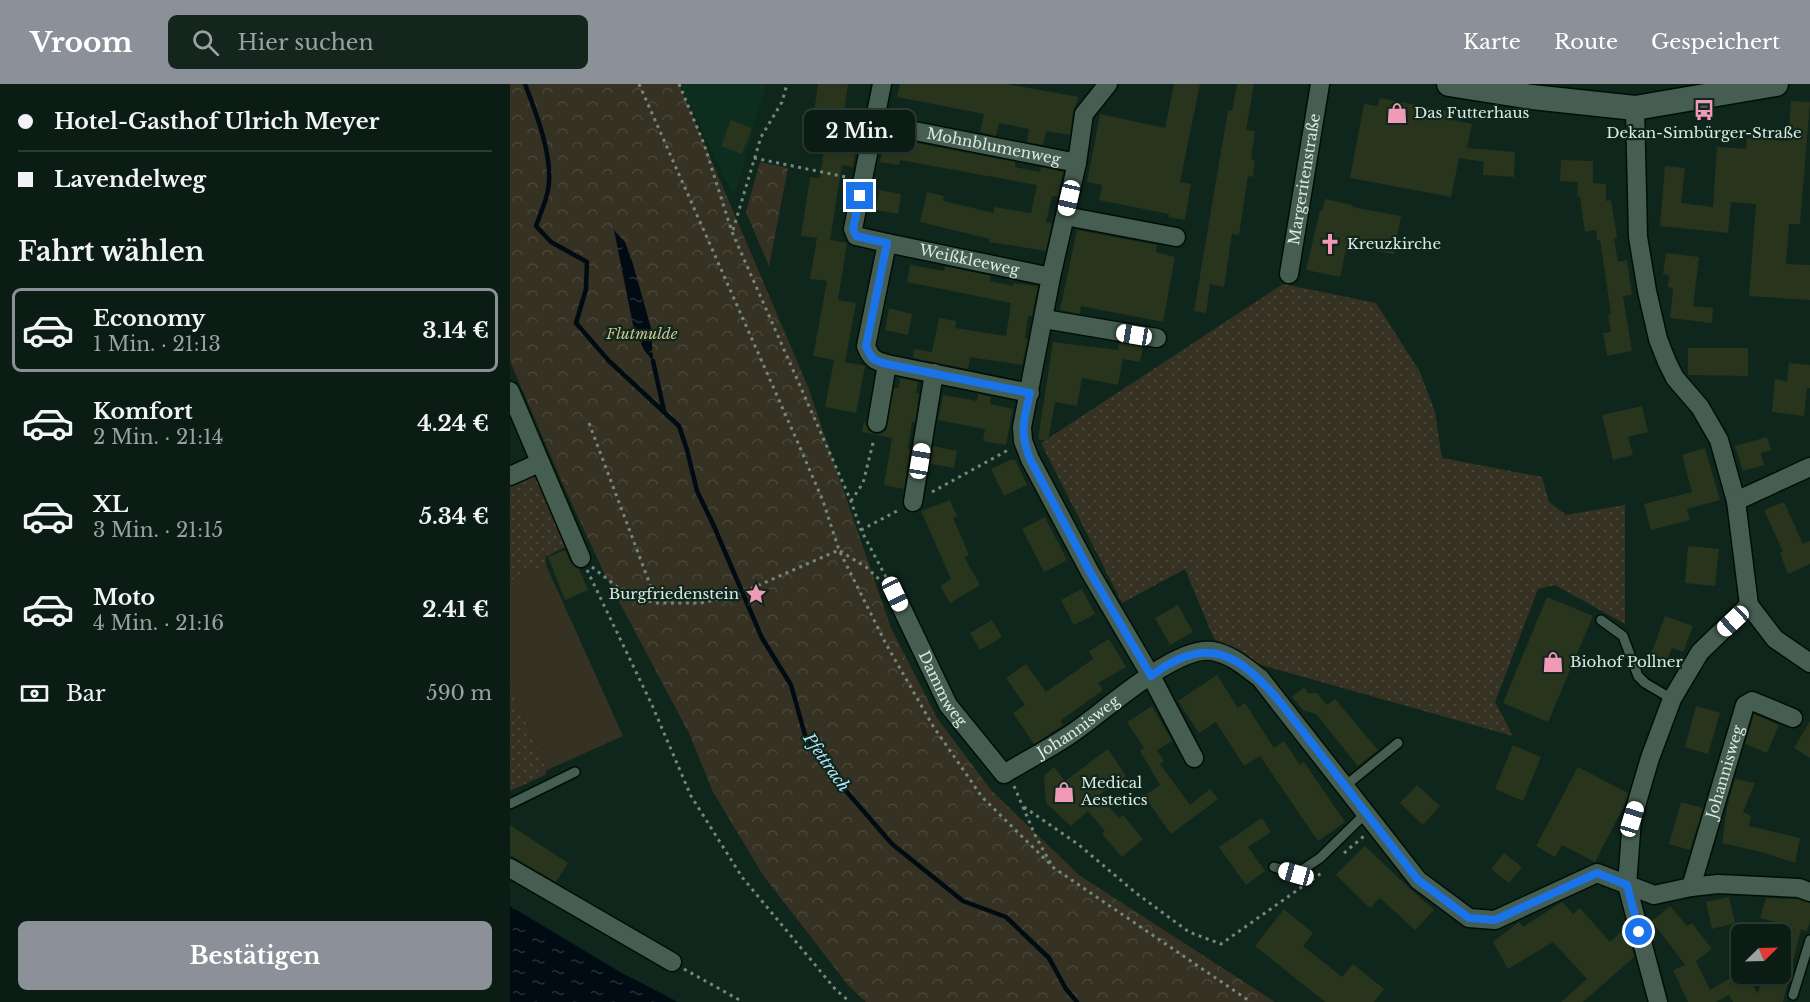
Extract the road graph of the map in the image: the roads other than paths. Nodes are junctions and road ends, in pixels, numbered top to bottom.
1 (882, 84) edge
2 (1108, 84) edge
3 (1320, 84) edge
4 (1449, 84) edge
5 (1776, 84) edge
6 (1533, 90) edge
7 (1635, 108) junction
8 (874, 123) junction
9 (1077, 162) junction
10 (1065, 216) junction
11 (1176, 237) dead end
12 (887, 243) junction
13 (1289, 274) dead end
14 (1052, 278) junction
15 (1044, 319) junction
16 (1157, 338) dead end
17 (887, 364) junction
18 (934, 373) junction
19 (510, 391) edge
20 (1030, 393) junction
21 (876, 423) road end
22 (539, 463) junction
23 (1810, 467) edge
24 (510, 476) edge
25 (1736, 501) junction
26 (913, 502) road end
27 (581, 558) road end
28 (895, 594) road end
29 (1749, 605) junction
30 (1601, 620) dead end
31 (1810, 663) edge
32 (1151, 676) junction
33 (1672, 699) junction
34 (1792, 718) dead end
35 (1398, 743) dead end
36 (1194, 758) dead end
37 (575, 772) dead end
38 (1004, 774) joint
39 (1345, 786) junction
40 (510, 804) edge
41 (1372, 819) junction
42 (1274, 867) dead end
43 (510, 868) edge
44 (1627, 885) junction
45 (1691, 887) junction
46 (1810, 892) edge
47 (1810, 940) edge
48 (672, 962) road end
49 (1792, 995) dead end
50 (1658, 1002) edge

1 - 8 street
2 - 9 street
3 - 13 street, Margeritenstraße
4 - 6 street
5 - 7 street
6 - 7 street
7 - 25 street
8 - 9 street, Mohnblumenweg
8 - 12 street, Weißkleeweg
9 - 10 street
10 - 11 street
10 - 14 street
12 - 14 street, Weißkleeweg
12 - 17 street
14 - 15 street
15 - 16 street
15 - 20 street
17 - 18 street
17 - 21 street
18 - 20 street
18 - 26 street
19 - 22 street
20 - 32 street
22 - 24 street
22 - 27 street
23 - 25 street
25 - 29 street
28 - 38 street, Dammweg
29 - 31 street
29 - 33 street
30 - 33 lane
32 - 36 street
32 - 38 street, Johannisweg
32 - 39 street, Johannisweg
33 - 44 street
34 - 45 street, Johannisweg
35 - 39 lane
37 - 40 lane
39 - 41 street, Johannisweg
41 - 42 lane
41 - 44 street, Johannisweg
43 - 48 street
44 - 45 street, Johannisweg
44 - 50 street
45 - 46 street, Johannisweg
47 - 49 lane

